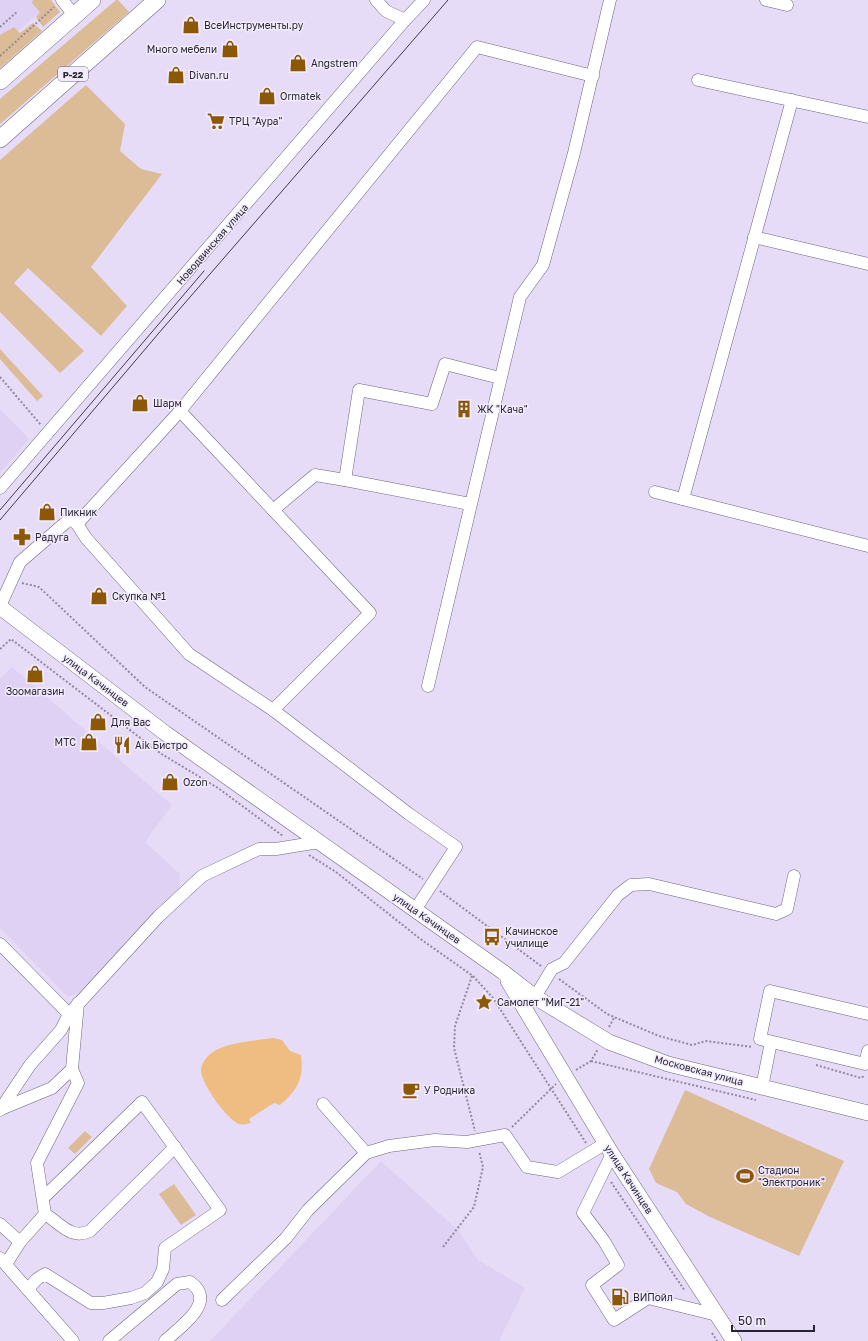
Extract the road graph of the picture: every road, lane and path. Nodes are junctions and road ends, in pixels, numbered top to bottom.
1 (62, 0) edge
2 (92, 0) edge
3 (376, 0) edge
4 (424, 0) edge
5 (610, 0) edge
6 (766, 0) edge
7 (147, 3) edge
8 (787, 5) dead end
9 (18, 11) dead end
10 (74, 15) junction
11 (405, 20) junction
12 (0, 27) edge
13 (0, 56) edge
14 (593, 76) junction
15 (0, 80) edge
16 (698, 80) dead end
17 (792, 100) junction
18 (868, 117) edge
19 (0, 139) edge
20 (754, 237) junction
21 (868, 264) edge
22 (0, 377) edge
23 (500, 378) junction
24 (180, 411) junction
25 (48, 434) junction
26 (345, 480) junction
27 (0, 488) edge
28 (655, 492) dead end
29 (683, 499) junction
30 (470, 504) junction
31 (274, 510) junction
32 (69, 523) junction
33 (868, 546) edge
34 (11, 581) junction
35 (0, 606) edge
36 (0, 649) edge
37 (428, 686) dead end
38 (273, 710) junction
39 (318, 842) junction
40 (296, 846) junction
41 (794, 876) dead end
42 (431, 884) junction
43 (415, 910) junction
44 (0, 944) edge
45 (503, 972) junction
46 (550, 973) junction
47 (472, 976) junction
48 (535, 997) junction
49 (493, 998) dead end
50 (78, 1003) junction
51 (69, 1014) junction
52 (868, 1014) edge
53 (770, 1047) junction
54 (868, 1051) edge
55 (591, 1061) dead end
56 (815, 1065) dead end
57 (867, 1067) edge
58 (72, 1069) junction
59 (551, 1088) dead end
60 (761, 1094) junction
61 (322, 1104) dead end
62 (0, 1109) edge
63 (868, 1113) edge
64 (505, 1135) junction
65 (477, 1140) junction
66 (175, 1148) junction
67 (609, 1149) junction
68 (366, 1153) junction
69 (43, 1198) junction
70 (46, 1214) junction
71 (0, 1224) edge
72 (20, 1242) junction
73 (443, 1247) dead end
74 (3, 1261) edge
75 (28, 1289) junction
76 (222, 1300) dead end
77 (717, 1315) junction
78 (172, 1339) edge
79 (73, 1341) edge
80 (109, 1341) edge
81 (734, 1341) edge

1 - 10 street
1 - 13 path
2 - 10 highway
3 - 11 street
4 - 11 street, Новодвинская улица
5 - 14 street
6 - 8 street
7 - 19 highway, Р-22
9 - 12 path
10 - 15 highway
11 - 25 street, Новодвинская улица
14 - 23 street
14 - 24 street
16 - 17 street
17 - 18 street
17 - 20 street
20 - 21 street
20 - 29 street
22 - 25 path
23 - 26 street
23 - 30 street
24 - 31 street
24 - 32 street
25 - 27 street, Новодвинская улица
26 - 30 street
26 - 31 street
28 - 29 street
29 - 33 street
30 - 37 street
31 - 38 street
32 - 34 street
32 - 38 street
34 - 35 street
34 - 42 path
35 - 39 main road, улица Качинцев
36 - 40 path
38 - 42 street
39 - 40 street
39 - 43 main road, улица Качинцев
40 - 47 path
40 - 50 street
41 - 46 street
42 - 43 street
42 - 46 path
43 - 45 main road, улица Качинцев
44 - 51 street
45 - 48 main road, Московская улица
45 - 67 main road, улица Качинцев
46 - 48 street
46 - 53 path
47 - 49 path
47 - 65 path
48 - 60 main road, Московская улица
50 - 51 street
50 - 58 street
51 - 62 street
52 - 53 street
53 - 57 street
53 - 60 street
54 - 57 street
55 - 60 path
56 - 57 path
58 - 62 street
58 - 69 street
59 - 64 path
60 - 63 main road, Московская улица
61 - 68 street
64 - 65 street
64 - 67 street
65 - 68 street
65 - 73 path
66 - 69 street
66 - 70 street
66 - 75 street
67 - 77 main road, улица Качинцев
67 - 77 street
68 - 76 street
69 - 70 street
70 - 72 street
71 - 72 street
72 - 74 street
74 - 75 street
75 - 79 street
77 - 81 main road, улица Качинцев
78 - 80 street

